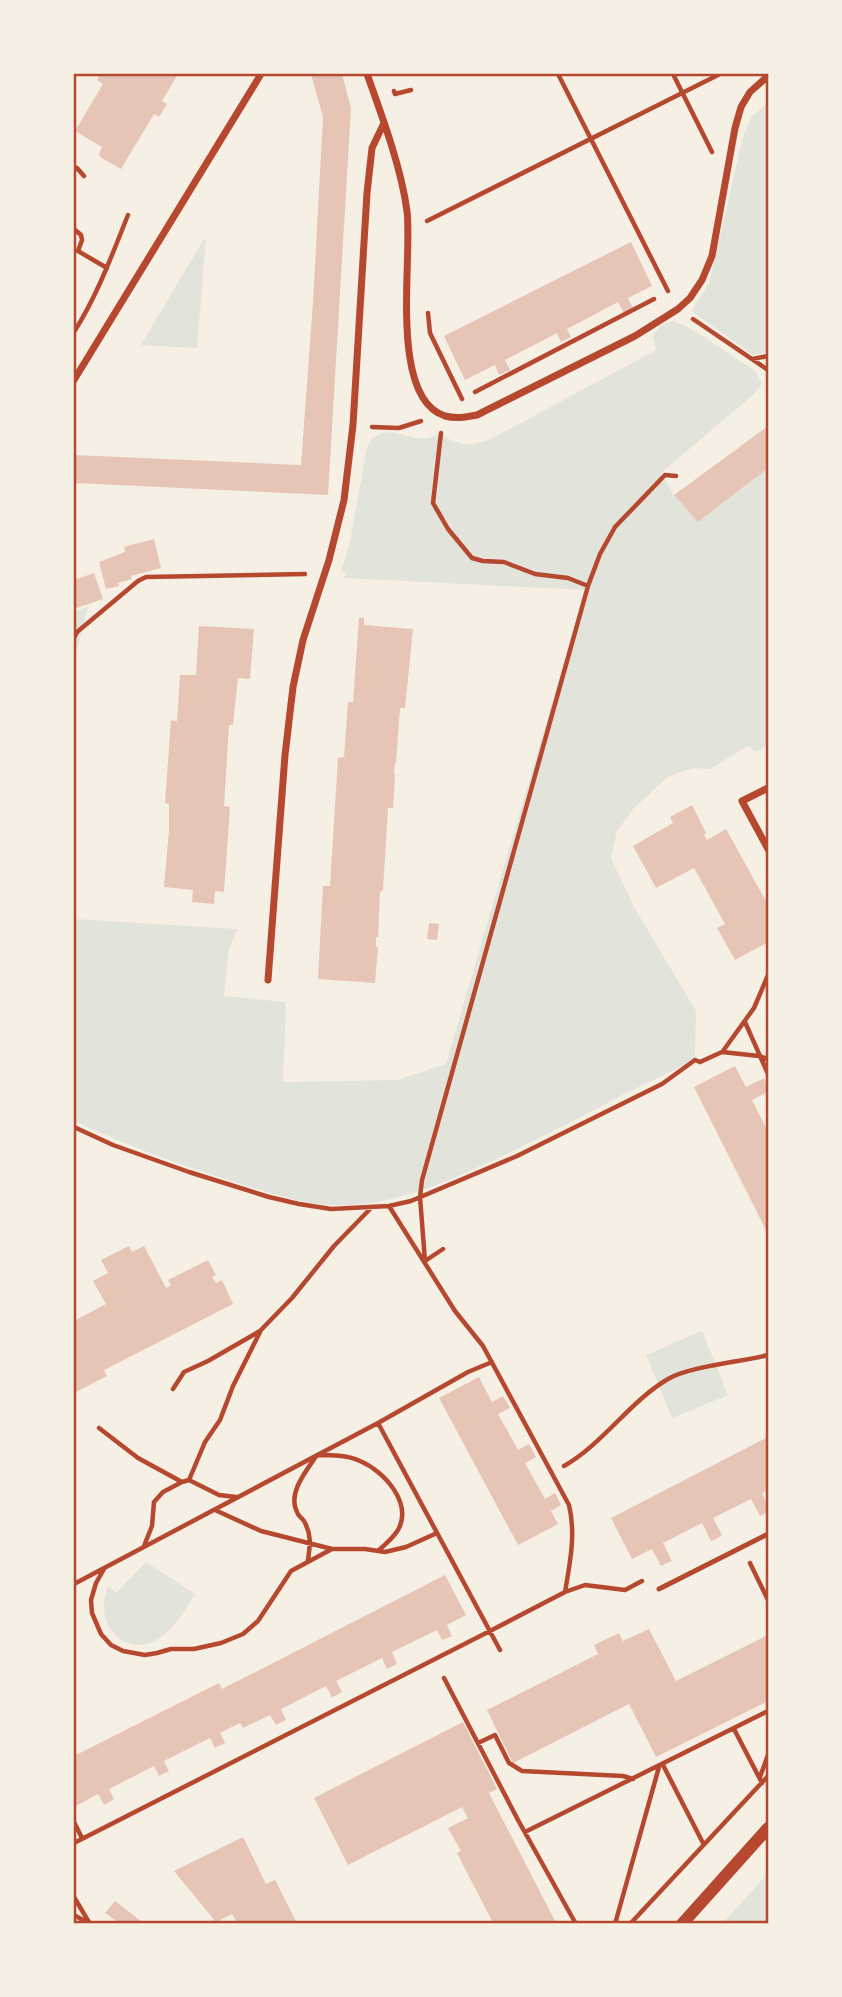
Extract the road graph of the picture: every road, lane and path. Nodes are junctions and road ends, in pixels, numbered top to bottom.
1 (261, 74) edge
2 (367, 74) edge
3 (558, 74) edge
4 (673, 74) edge
5 (720, 74) edge
6 (768, 76) edge
7 (392, 84) dead end
8 (411, 90) dead end
9 (683, 92) junction
10 (384, 122) junction
11 (590, 139) junction
12 (715, 157) dead end
13 (77, 168) dead end
14 (84, 176) dead end
15 (128, 215) dead end
16 (422, 223) dead end
17 (74, 229) edge
18 (107, 268) junction
19 (675, 288) dead end
20 (656, 298) dead end
21 (678, 309) junction
22 (74, 332) edge
23 (768, 356) edge
24 (752, 359) junction
25 (768, 370) edge
26 (74, 380) edge
27 (474, 392) dead end
28 (443, 415) junction
29 (353, 425) junction
30 (399, 428) dead end
31 (676, 475) dead end
32 (325, 573) junction
33 (588, 586) junction
34 (74, 639) edge
35 (768, 788) edge
36 (768, 849) edge
37 (768, 975) edge
38 (268, 981) dead end
39 (745, 1022) junction
40 (722, 1052) junction
41 (759, 1056) junction
42 (768, 1059) edge
43 (768, 1074) edge
44 (74, 1126) edge
45 (420, 1197) junction
46 (389, 1206) junction
47 (373, 1207) junction
48 (443, 1249) dead end
49 (425, 1261) junction
50 (260, 1331) junction
51 (768, 1355) edge
52 (492, 1362) junction
53 (173, 1389) dead end
54 (378, 1423) junction
55 (99, 1428) dead end
56 (317, 1455) junction
57 (564, 1466) dead end
58 (189, 1480) junction
59 (182, 1482) junction
60 (237, 1497) junction
61 (215, 1509) junction
62 (437, 1533) junction
63 (768, 1534) edge
64 (311, 1543) junction
65 (144, 1547) junction
66 (742, 1547) junction
67 (332, 1549) junction
68 (379, 1551) junction
69 (308, 1561) junction
70 (104, 1568) junction
71 (652, 1576) dead end
72 (74, 1584) edge
73 (659, 1589) dead end
74 (565, 1592) junction
75 (768, 1600) edge
76 (490, 1632) junction
77 (500, 1650) dead end
78 (444, 1678) dead end
79 (768, 1712) edge
80 (734, 1730) junction
81 (478, 1743) junction
82 (768, 1755) edge
83 (661, 1765) junction
84 (768, 1776) edge
85 (633, 1779) junction
86 (761, 1780) junction
87 (74, 1822) edge
88 (768, 1828) edge
89 (525, 1832) junction
90 (82, 1838) junction
91 (74, 1843) edge
92 (703, 1843) junction
93 (74, 1896) edge
94 (74, 1915) edge
95 (90, 1923) edge
96 (576, 1923) edge
97 (615, 1923) edge
98 (629, 1923) edge
99 (682, 1923) edge

1 - 26 street
2 - 10 street
3 - 11 path
4 - 9 path
5 - 9 path
6 - 21 street
7 - 8 path
9 - 11 path
9 - 12 path
10 - 28 street
10 - 29 street
11 - 16 path
11 - 19 path
13 - 14 path
15 - 18 path
17 - 18 path
18 - 22 path
20 - 27 path
21 - 24 path
21 - 28 street
23 - 24 path
24 - 25 path
28 - 33 path
29 - 30 path
29 - 32 street
31 - 33 path
32 - 34 path
32 - 38 street
33 - 45 path
35 - 36 street
37 - 39 path
39 - 40 path
39 - 41 path
40 - 41 path
40 - 45 path
41 - 42 path
41 - 43 path
44 - 47 path
45 - 46 path
45 - 49 path
46 - 47 path
46 - 49 path
47 - 50 path
48 - 49 path
49 - 52 path
50 - 53 path
50 - 58 path
51 - 57 path
52 - 54 path
52 - 74 path
54 - 56 path
54 - 62 path
55 - 59 path
56 - 60 path
56 - 64 path
56 - 68 path
58 - 59 path
58 - 60 path
59 - 65 path
60 - 61 path
61 - 64 path
61 - 65 path
62 - 68 path
62 - 76 path
63 - 66 lane
64 - 67 path
64 - 69 path
65 - 70 path
66 - 73 lane
66 - 75 path
67 - 68 path
67 - 69 path
69 - 70 path
70 - 72 path
71 - 74 path
74 - 76 path
76 - 77 path
76 - 90 path
78 - 81 path
79 - 80 path
80 - 83 path
80 - 86 path
81 - 85 path
81 - 89 path
82 - 86 path
83 - 85 path
83 - 92 path
83 - 97 path
84 - 86 path
85 - 89 path
86 - 92 path
87 - 90 path
88 - 99 street
89 - 96 path
90 - 91 path
92 - 98 path
93 - 95 path
94 - 95 path

